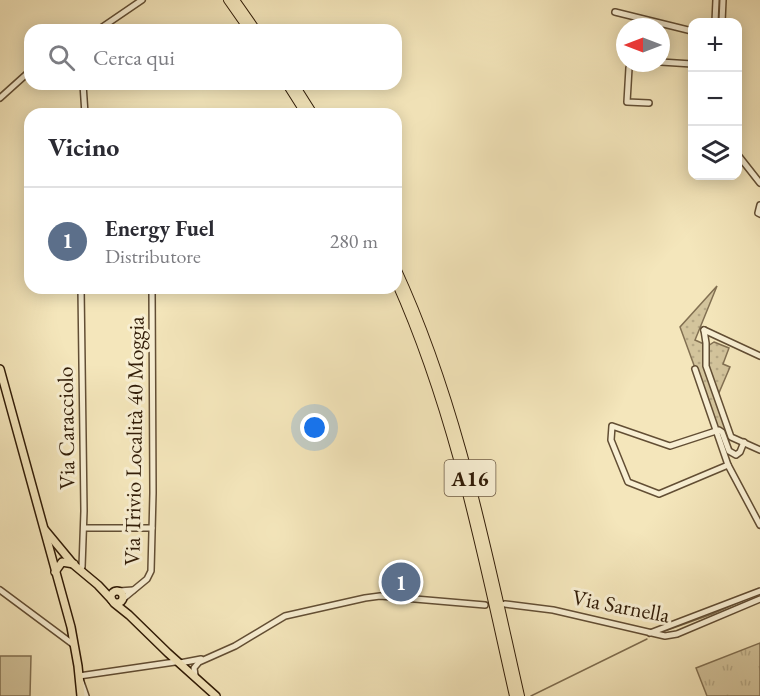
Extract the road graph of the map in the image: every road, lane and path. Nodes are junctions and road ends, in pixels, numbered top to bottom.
1 (141, 0) edge
2 (228, 0) edge
3 (235, 0) edge
4 (716, 0) edge
5 (723, 0) edge
6 (615, 12) dead end
7 (715, 18) edge
8 (722, 18) edge
9 (107, 24) edge
10 (245, 24) edge
11 (252, 24) edge
12 (688, 30) edge
13 (670, 63) edge
14 (688, 64) edge
15 (629, 72) edge
16 (24, 76) edge
17 (83, 90) edge
18 (291, 90) edge
19 (298, 90) edge
20 (0, 98) edge
21 (649, 103) dead end
22 (85, 108) edge
23 (302, 108) edge
24 (309, 108) edge
25 (742, 159) edge
26 (760, 183) edge
27 (760, 205) edge
28 (760, 214) edge
29 (402, 282) edge
30 (81, 294) edge
31 (152, 294) edge
32 (401, 294) edge
33 (760, 356) edge
34 (0, 369) edge
35 (694, 369) dead end
36 (716, 431) junction
37 (744, 442) junction
38 (760, 450) edge
39 (728, 465) junction
40 (760, 525) edge
41 (43, 527) junction
42 (84, 528) junction
43 (152, 528) junction
44 (57, 544) junction
45 (49, 550) junction
46 (78, 566) junction
47 (56, 572) junction
48 (98, 585) junction
49 (0, 590) edge
50 (759, 591) edge
51 (121, 595) junction
52 (760, 599) edge
53 (113, 601) junction
54 (505, 604) dead end
55 (485, 605) dead end
56 (129, 615) junction
57 (650, 633) junction
58 (74, 645) junction
59 (206, 658) junction
60 (177, 663) junction
61 (189, 666) junction
62 (79, 675) junction
63 (195, 675) junction
64 (199, 684) junction
65 (81, 696) edge
66 (86, 696) edge
67 (211, 696) edge
68 (216, 696) edge
69 (514, 696) edge
70 (519, 696) edge

1 - 9 street
2 - 10 highway
3 - 11 highway
4 - 7 street
5 - 8 street
6 - 12 street
13 - 14 street
15 - 21 street
16 - 20 street
17 - 22 street
18 - 23 highway
19 - 24 highway
25 - 26 street
27 - 28 street
29 - 70 highway, A16
30 - 42 street, Via Caracciolo
31 - 43 street, Via Trivio Località 40 Moggia
32 - 69 highway, A16
33 - 37 street
34 - 41 main road
35 - 36 street
36 - 37 street
36 - 39 street
36 - 39 street
37 - 38 street
39 - 40 street
41 - 44 main road
41 - 45 main road
42 - 43 street
42 - 46 street, Via Caracciolo
43 - 51 street, Via Trivio Località 40 Moggia
44 - 45 main road
44 - 46 main road
44 - 47 main road
45 - 47 main road
46 - 47 main road
46 - 48 main road
47 - 58 main road
48 - 51 main road
48 - 53 main road
49 - 58 street
50 - 52 street
50 - 57 street
51 - 53 main road
51 - 53 main road
51 - 56 main road
52 - 57 street, Via Sarnella
53 - 56 main road
54 - 57 street, Via Sarnella
55 - 59 street
56 - 60 main road
58 - 62 main road
59 - 61 street
59 - 63 street
60 - 61 main road
60 - 62 street
60 - 64 main road
61 - 63 main road
61 - 64 main road
62 - 65 main road
62 - 66 street
63 - 68 main road
64 - 67 main road

